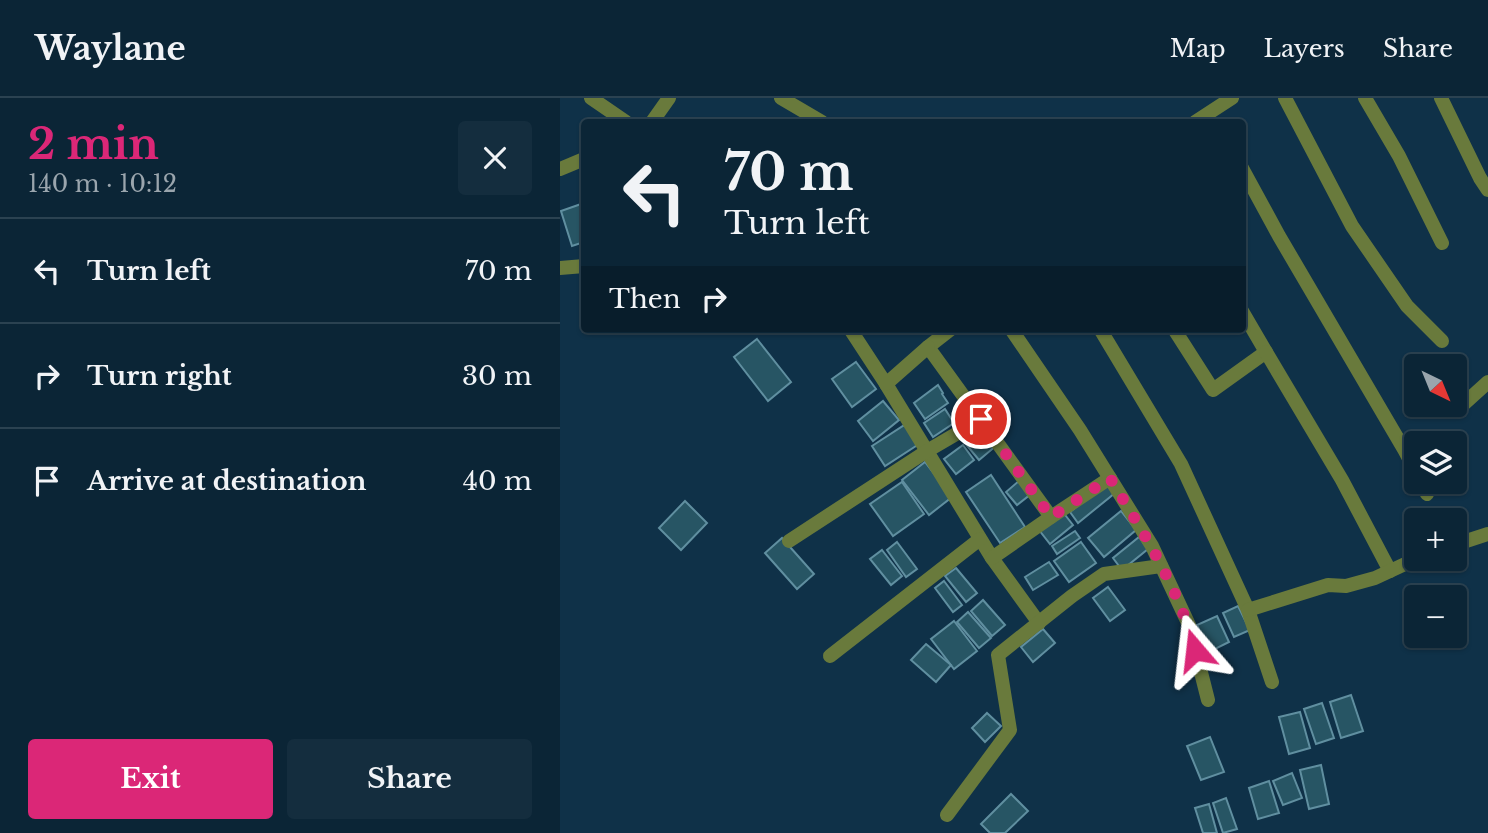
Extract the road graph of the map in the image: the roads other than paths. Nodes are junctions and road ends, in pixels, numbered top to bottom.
1 (591, 98) edge
2 (669, 98) edge
3 (781, 98) edge
4 (1232, 98) edge
5 (1285, 98) edge
6 (1365, 98) edge
7 (1441, 98) edge
8 (1215, 117) edge
9 (622, 119) edge
10 (654, 119) edge
11 (817, 119) edge
12 (581, 160) edge
13 (560, 169) edge
14 (1246, 175) edge
15 (1488, 190) edge
16 (1442, 243) dead end
17 (581, 266) edge
18 (560, 268) edge
19 (1246, 318) edge
20 (853, 333) edge
21 (946, 333) edge
22 (1014, 333) edge
23 (1102, 333) edge
24 (1177, 333) edge
25 (1442, 341) dead end
26 (928, 347) junction
27 (1266, 352) junction
28 (1488, 382) edge
29 (886, 384) junction
30 (1467, 401) edge
31 (981, 419) junction
32 (1404, 450) edge
33 (927, 451) junction
34 (1110, 478) junction
35 (1051, 517) junction
36 (1488, 534) edge
37 (980, 539) junction
38 (789, 541) dead end
39 (1467, 541) edge
40 (992, 558) junction
41 (1404, 564) edge
42 (1161, 566) junction
43 (1390, 571) junction
44 (1248, 610) junction
45 (1039, 622) junction
46 (830, 656) dead end
47 (1272, 682) dead end
48 (1208, 700) dead end
49 (947, 815) dead end

1 - 9 street
2 - 10 street
3 - 11 street
4 - 8 street
5 - 25 street
6 - 16 street
7 - 15 street
12 - 13 street
14 - 32 street
17 - 18 street
19 - 27 street
20 - 29 street
21 - 26 street
22 - 34 street
23 - 44 street
24 - 27 street
26 - 29 street
26 - 31 street
27 - 43 street
28 - 30 street
29 - 33 street
31 - 33 street
31 - 35 street
33 - 37 street
33 - 38 street
34 - 35 street
34 - 42 street
35 - 40 street
36 - 39 street
37 - 40 street
37 - 46 street
40 - 45 street
41 - 43 street
42 - 45 street
42 - 48 street
43 - 44 street
44 - 47 street
45 - 49 street

